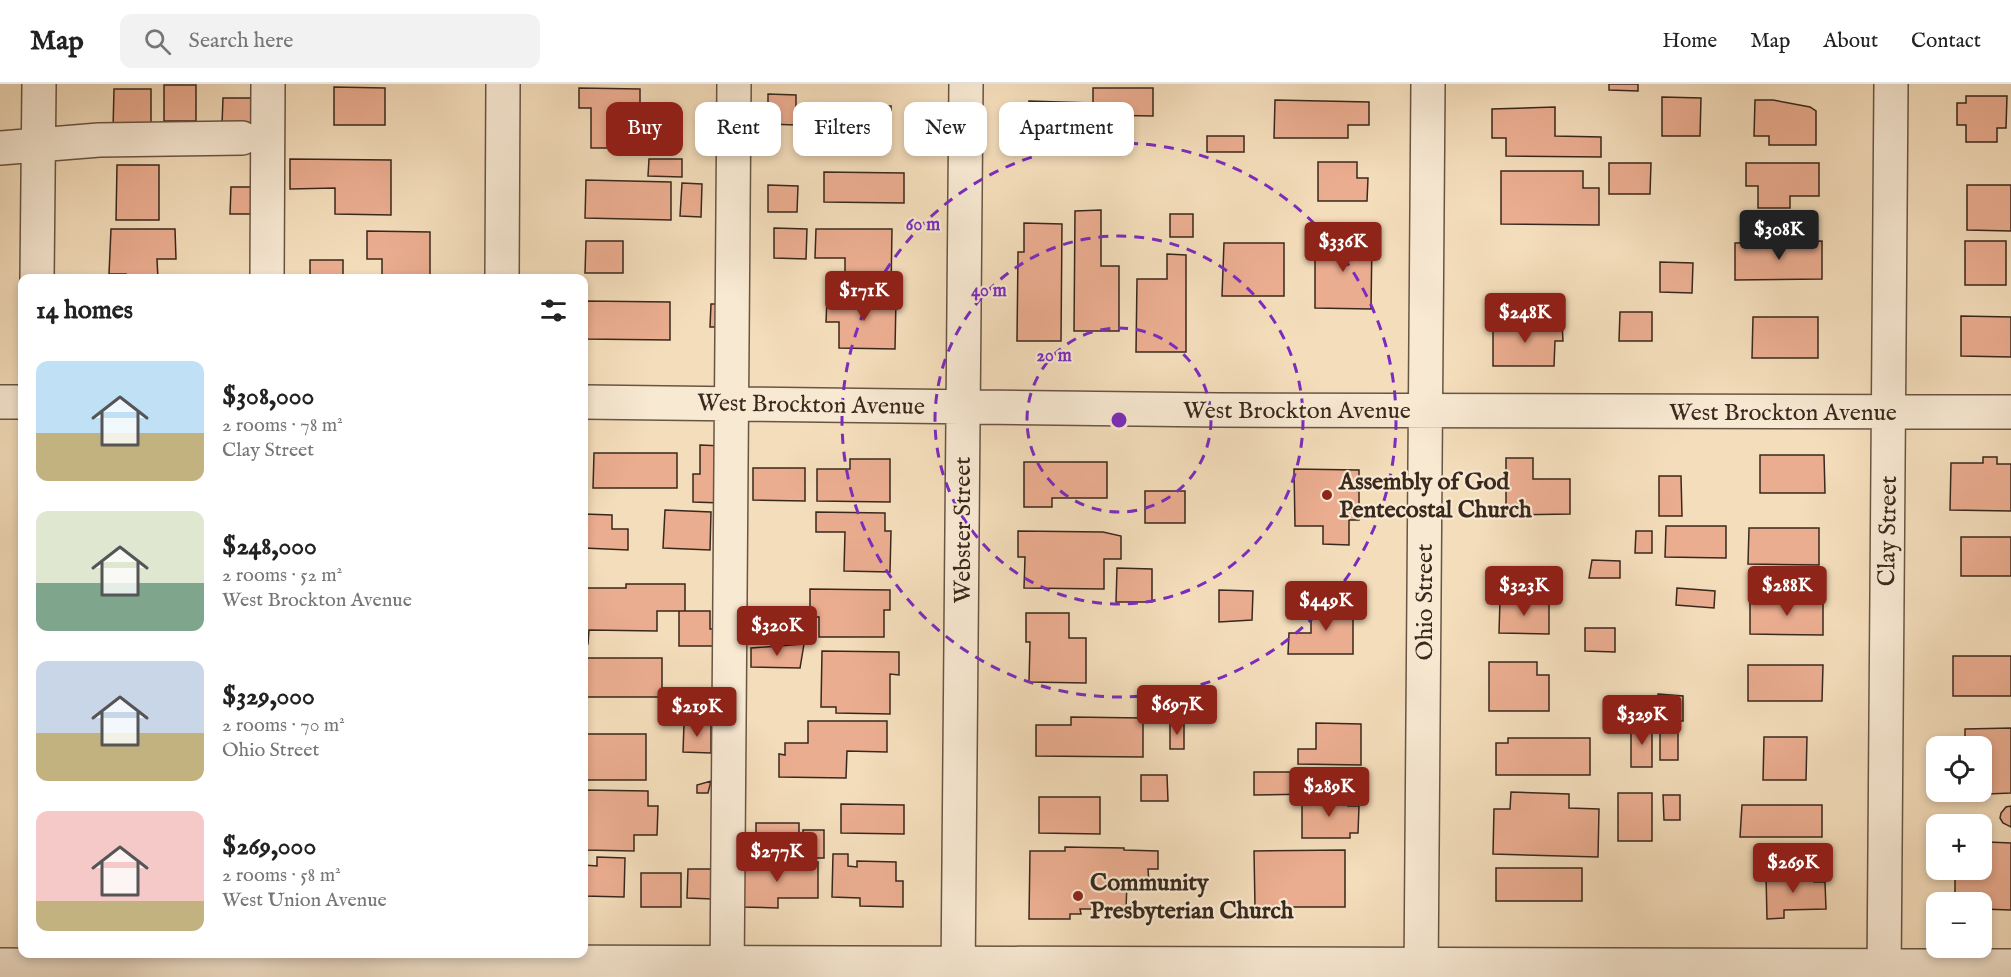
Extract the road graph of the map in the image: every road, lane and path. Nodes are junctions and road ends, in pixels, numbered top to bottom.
1 (39, 84) edge
2 (268, 84) edge
3 (503, 84) edge
4 (734, 84) edge
5 (966, 84) edge
6 (1428, 84) edge
7 (1891, 84) edge
8 (242, 138) dead end
9 (38, 145) junction
10 (0, 148) edge
11 (37, 274) edge
12 (267, 274) edge
13 (502, 274) edge
14 (0, 402) edge
15 (18, 402) edge
16 (588, 402) edge
17 (733, 403) junction
18 (962, 406) junction
19 (1426, 410) junction
20 (1888, 412) junction
21 (2011, 412) edge
22 (497, 964) edge
23 (23, 965) edge
24 (260, 966) edge
25 (2011, 966) edge
26 (728, 970) edge
27 (1421, 970) edge
28 (958, 971) edge
29 (1884, 971) edge

1 - 9 street
2 - 12 street
3 - 13 street
4 - 17 street
5 - 18 street, Webster Street
6 - 19 street, Ohio Street
7 - 20 street, Clay Street
8 - 9 street
9 - 10 street
9 - 11 street
14 - 15 street
16 - 17 street, West Brockton Avenue
17 - 18 street, West Brockton Avenue
17 - 26 street
18 - 19 street, West Brockton Avenue
18 - 28 street, Webster Street
19 - 20 street, West Brockton Avenue
19 - 27 street, Ohio Street
20 - 21 street, West Brockton Avenue
20 - 29 street, Clay Street
22 - 24 street
22 - 26 street
23 - 24 street
25 - 29 street
26 - 28 street
27 - 28 street
27 - 29 street

